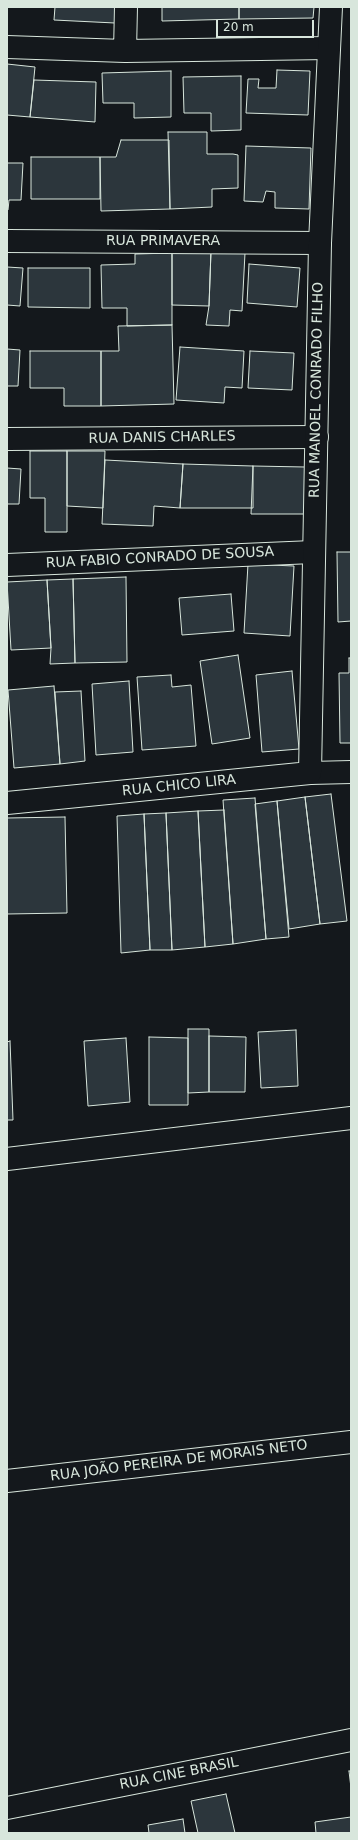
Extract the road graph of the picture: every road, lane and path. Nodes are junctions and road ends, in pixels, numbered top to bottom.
1 (126, 7) edge
2 (331, 7) edge
3 (7, 47) edge
4 (328, 48) junction
5 (125, 51) junction
6 (7, 241) edge
7 (320, 243) junction
8 (317, 436) junction
9 (7, 439) edge
10 (313, 552) junction
11 (7, 565) edge
12 (351, 772) edge
13 (310, 773) junction
14 (7, 803) edge
15 (351, 1118) edge
16 (7, 1159) edge
17 (351, 1442) edge
18 (7, 1481) edge
19 (351, 1740) edge
20 (7, 1808) edge

1 - 5 street
2 - 4 street, RUA MANOEL CONRADO FILHO
3 - 5 street
4 - 5 street
4 - 7 street, RUA MANOEL CONRADO FILHO
6 - 7 street, RUA PRIMAVERA
7 - 8 street, RUA MANOEL CONRADO FILHO
8 - 9 street, RUA DANIS CHARLES
8 - 10 street, RUA MANOEL CONRADO FILHO
10 - 11 street, RUA FABIO CONRADO DE SOUSA
10 - 13 street, RUA MANOEL CONRADO FILHO
12 - 13 street, RUA CHICO LIRA
13 - 14 street, RUA CHICO LIRA
15 - 16 street
17 - 18 street, RUA JOÃO PEREIRA DE MORAIS NETO
19 - 20 street, RUA CINE BRASIL

